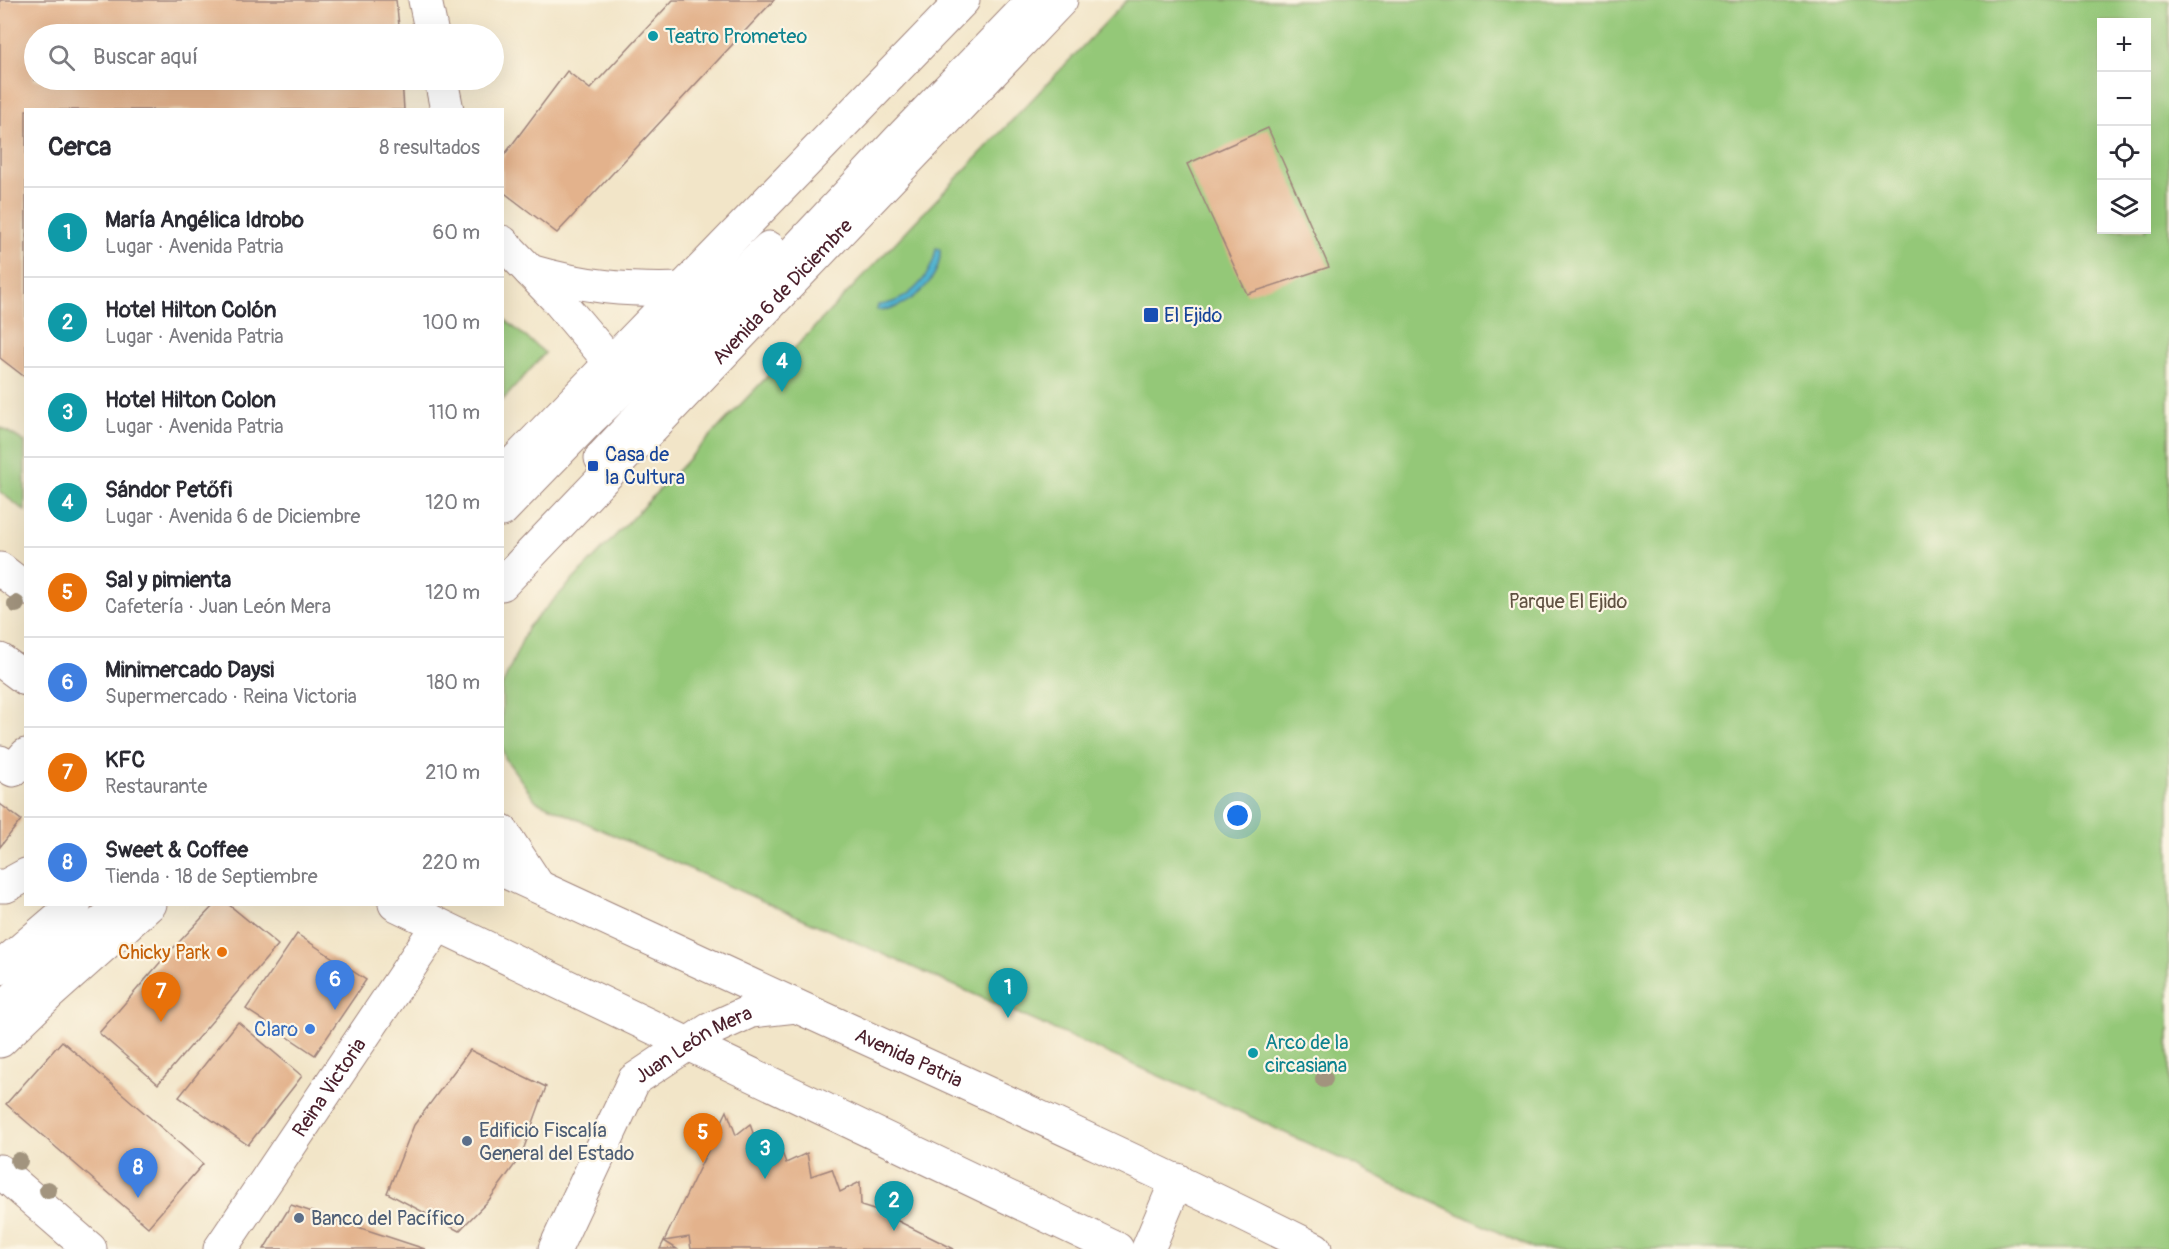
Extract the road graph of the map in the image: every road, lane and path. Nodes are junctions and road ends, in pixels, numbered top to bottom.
1 (425, 0) edge
2 (963, 0) edge
3 (1007, 0) edge
4 (1034, 0) edge
5 (1061, 0) edge
6 (430, 24) edge
7 (443, 90) edge
8 (447, 108) edge
9 (504, 244) edge
10 (529, 271) junction
11 (685, 289) junction
12 (612, 364) junction
13 (504, 474) edge
14 (504, 508) edge
15 (504, 559) edge
16 (0, 569) edge
17 (504, 582) edge
18 (24, 587) edge
19 (0, 660) edge
20 (24, 678) edge
21 (24, 757) edge
22 (0, 762) edge
23 (504, 834) edge
24 (504, 871) edge
25 (24, 876) edge
26 (0, 886) edge
27 (538, 886) junction
28 (73, 906) edge
29 (121, 906) edge
30 (148, 906) edge
31 (399, 906) edge
32 (438, 926) junction
33 (0, 968) edge
34 (796, 1006) junction
35 (0, 1010) edge
36 (0, 1041) edge
37 (685, 1044) junction
38 (0, 1171) edge
39 (1176, 1180) junction
40 (90, 1249) edge
41 (220, 1249) edge
42 (555, 1249) edge
43 (1117, 1249) edge
44 (1148, 1249) edge
45 (1315, 1249) edge

1 - 6 main road
2 - 11 main road
3 - 14 main road
4 - 15 main road
5 - 17 main road, Avenida 6 de Diciembre
7 - 8 main road
9 - 10 main road
10 - 11 main road
10 - 12 main road
11 - 12 main road
12 - 13 main road
16 - 18 main road
19 - 20 main road
21 - 22 main road
23 - 27 main road
24 - 27 main road, Avenida Patria
25 - 26 main road
27 - 34 main road, Avenida Patria
28 - 33 main road
29 - 35 main road
30 - 36 main road
31 - 32 main road
32 - 37 main road
32 - 41 main road, Reina Victoria
34 - 37 main road, Juan León Mera
34 - 39 main road, Avenida Patria
37 - 42 main road, Juan León Mera
37 - 43 main road
38 - 40 main road
39 - 44 main road
39 - 45 main road, Avenida Patria

